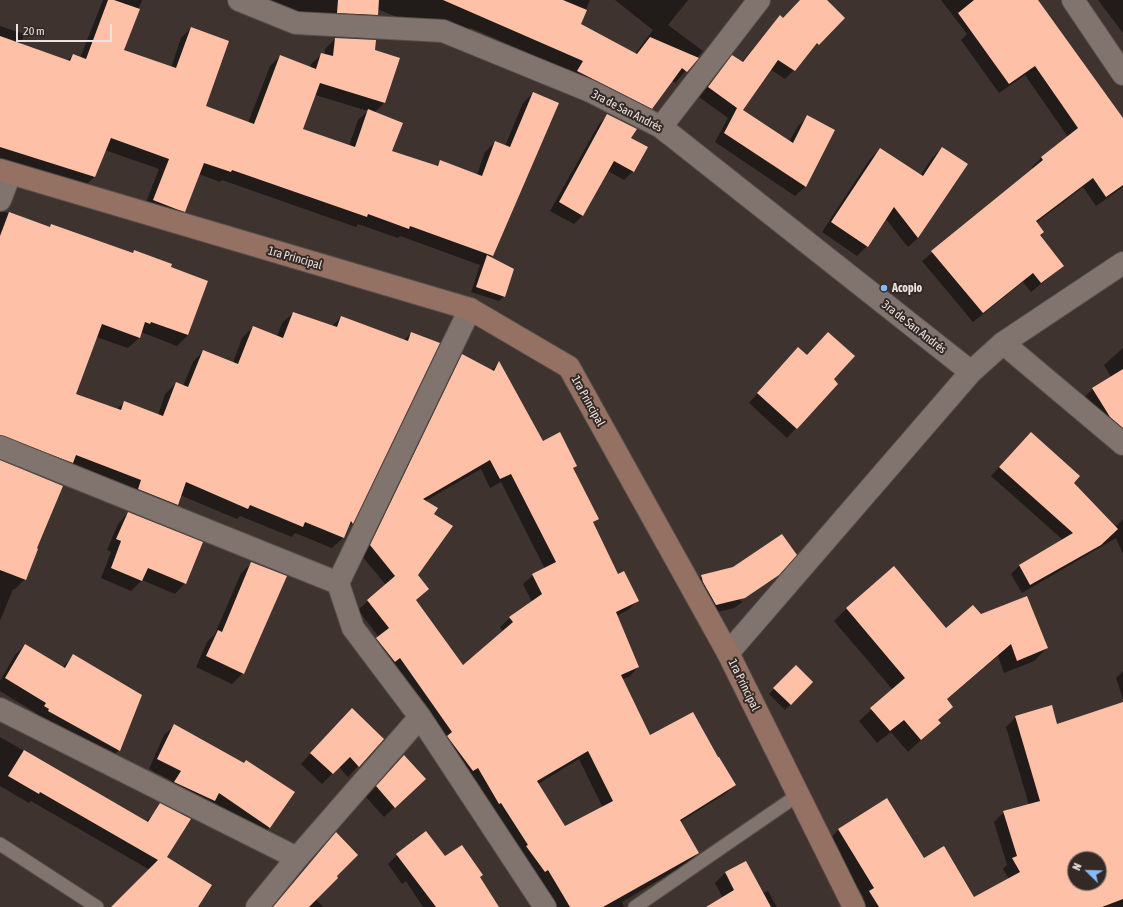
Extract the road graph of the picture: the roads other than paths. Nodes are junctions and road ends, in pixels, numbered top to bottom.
1 (239, 0) edge
2 (759, 0) edge
3 (1073, 0) edge
4 (1122, 68) edge
5 (661, 127) junction
6 (5, 172) edge
7 (0, 200) edge
8 (1123, 263) edge
9 (470, 309) junction
10 (1003, 342) junction
11 (971, 372) junction
12 (1123, 444) edge
13 (0, 448) edge
14 (338, 583) junction
15 (728, 653) junction
16 (0, 709) edge
17 (420, 717) junction
18 (798, 795) junction
19 (0, 844) edge
20 (297, 858) junction
21 (97, 907) edge
22 (257, 907) edge
23 (545, 907) edge
24 (634, 907) edge
25 (854, 907) edge

1 - 5 street, 3ra de San Andrés
2 - 5 street
3 - 4 street
5 - 11 street, 3ra de San Andrés
6 - 7 street
6 - 9 street, 1ra Principal
8 - 10 street
9 - 14 street
9 - 15 street, 1ra Principal
10 - 11 street
10 - 12 street
11 - 15 street
13 - 14 street
14 - 17 street
15 - 18 street, 1ra Principal
16 - 20 street
17 - 20 street
17 - 23 street
18 - 24 lane
18 - 25 street, 1ra Principal
19 - 21 lane
20 - 22 street

